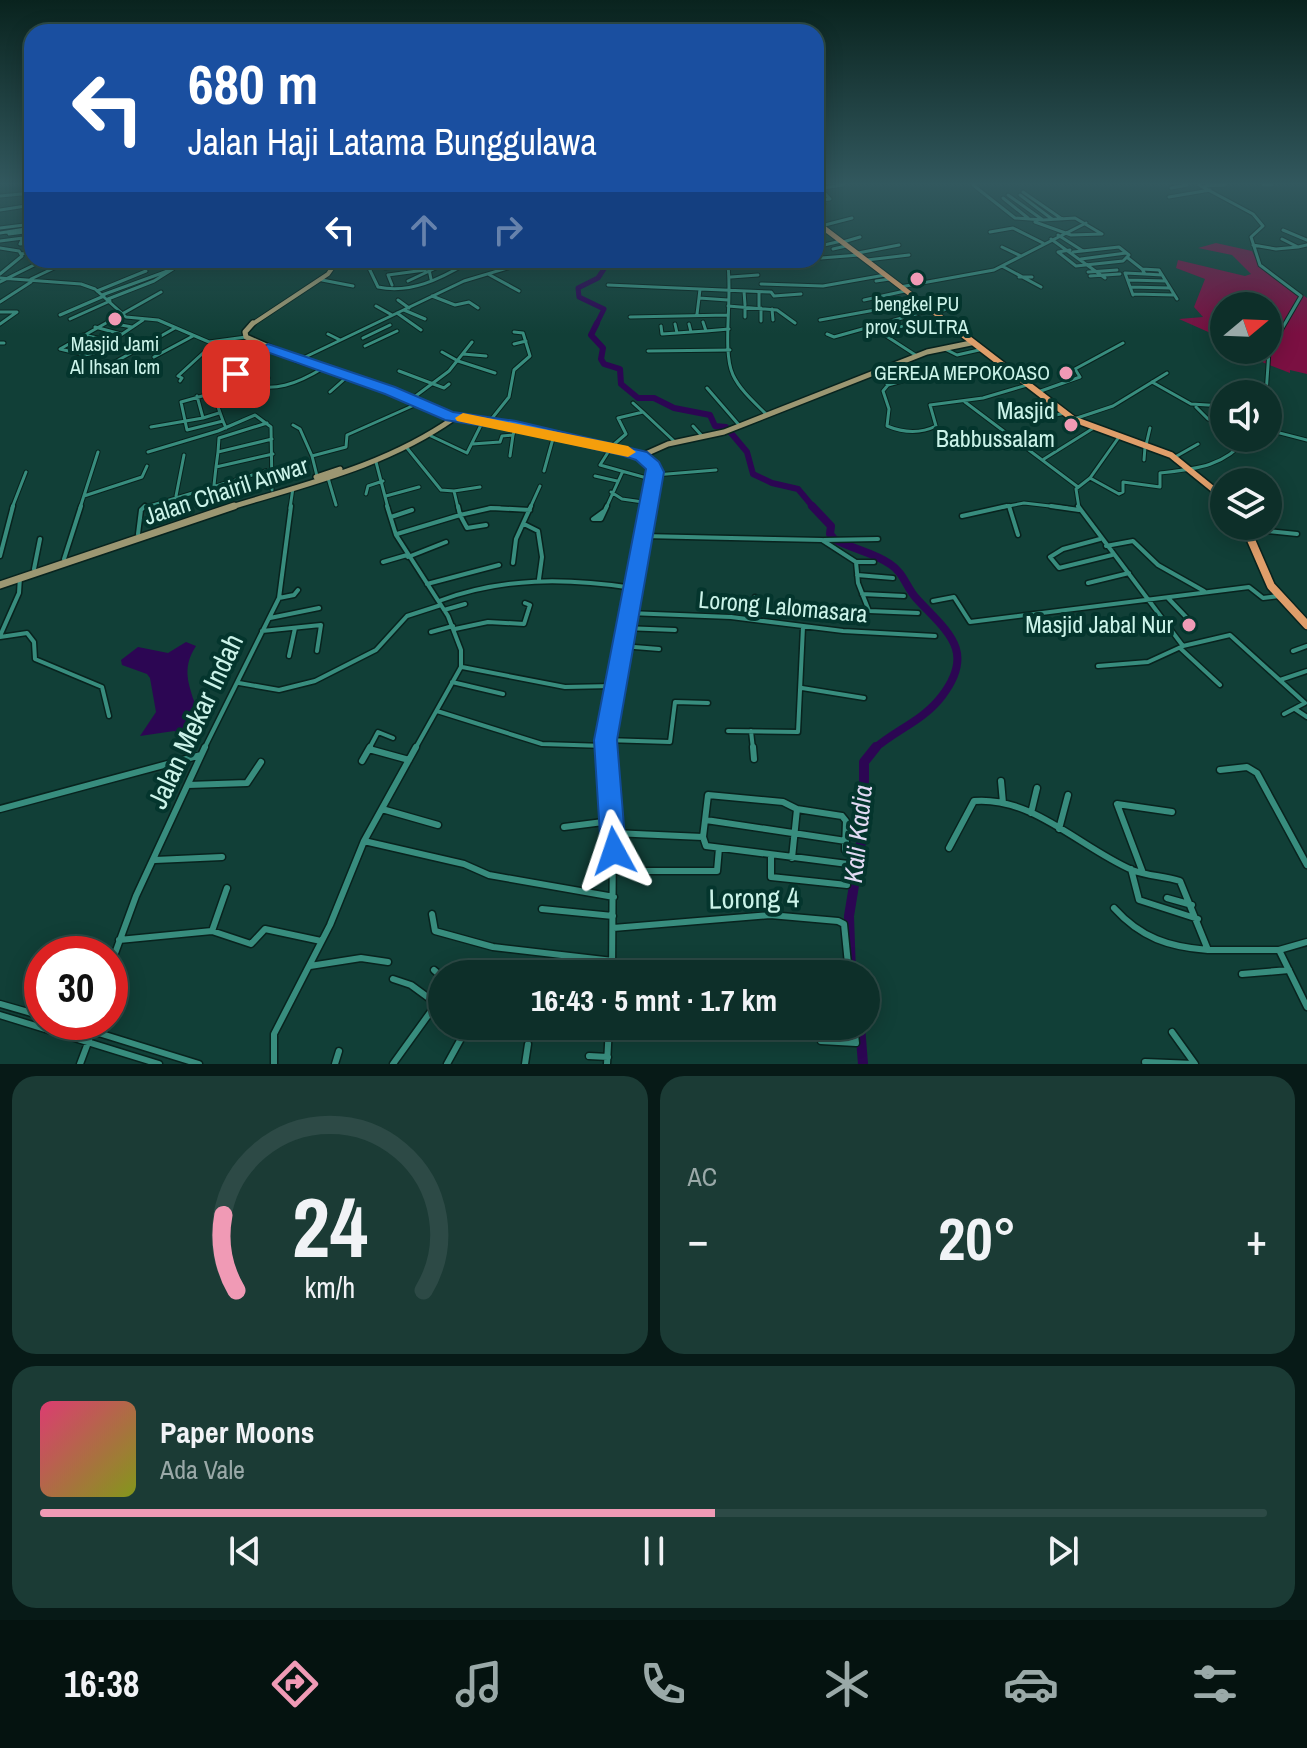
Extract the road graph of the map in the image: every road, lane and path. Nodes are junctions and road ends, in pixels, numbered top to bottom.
1 (834, 235) edge
2 (1026, 235) edge
3 (1058, 235) joint
4 (1252, 235) edge
5 (860, 237) dead end
6 (23, 238) joint
7 (1051, 239) junction
8 (1282, 239) dead end
9 (0, 241) edge
10 (843, 242) junction
11 (1043, 243) junction
12 (1307, 243) edge
13 (24, 244) edge
14 (899, 245) dead end
15 (1253, 245) junction
16 (824, 246) edge
17 (1002, 247) dead end
18 (1298, 247) junction
19 (0, 248) edge
20 (833, 249) dead end
21 (1071, 251) junction
22 (1084, 251) junction
23 (24, 253) edge
24 (21, 254) junction
25 (859, 254) junction
26 (909, 255) dead end
27 (1021, 256) junction
28 (1128, 256) junction
29 (824, 258) edge
30 (1081, 259) junction
31 (867, 260) junction
32 (1088, 265) junction
33 (1002, 266) junction
34 (28, 268) edge
35 (53, 268) edge
36 (333, 268) edge
37 (336, 268) edge
38 (369, 268) edge
39 (385, 268) edge
40 (434, 268) edge
41 (457, 268) edge
42 (505, 268) edge
43 (729, 268) edge
44 (1142, 269) junction
45 (25, 270) junction
46 (146, 271) dead end
47 (427, 271) junction
48 (1097, 271) junction
49 (407, 272) junction
50 (44, 273) junction
51 (394, 274) junction
52 (488, 274) junction
53 (1145, 274) junction
54 (388, 275) junction
55 (758, 275) dead end
56 (1162, 275) junction
57 (1103, 276) junction
58 (731, 277) junction
59 (888, 277) junction
60 (1019, 277) junction
61 (1032, 277) dead end
62 (0, 278) edge
63 (8, 279) junction
64 (431, 279) junction
65 (1127, 279) junction
66 (31, 280) junction
67 (322, 280) junction
68 (876, 281) dead end
69 (1166, 281) junction
70 (831, 283) junction
71 (761, 284) dead end
72 (608, 285) dead end
73 (353, 286) dead end
74 (773, 286) junction
75 (1041, 287) dead end
76 (1130, 287) junction
77 (903, 288) junction
78 (1170, 288) junction
79 (700, 289) junction
80 (834, 289) dead end
81 (97, 291) junction
82 (519, 291) dead end
83 (729, 291) junction
84 (744, 291) junction
85 (161, 292) dead end
86 (759, 292) junction
87 (770, 292) junction
88 (801, 294) dead end
89 (432, 296) junction
90 (106, 298) junction
91 (699, 298) junction
92 (398, 300) dead end
93 (728, 300) junction
94 (0, 302) edge
95 (281, 304) junction
96 (924, 305) junction
97 (376, 306) dead end
98 (728, 306) junction
99 (745, 306) junction
100 (760, 307) junction
101 (478, 308) dead end
102 (407, 309) junction
103 (772, 309) junction
104 (0, 312) edge
105 (934, 313) junction
106 (122, 314) junction
107 (394, 314) junction
108 (697, 314) junction
109 (60, 315) dead end
110 (728, 315) junction
111 (630, 317) dead end
112 (745, 317) dead end
113 (70, 319) dead end
114 (145, 319) junction
115 (425, 319) dead end
116 (773, 320) dead end
117 (820, 320) dead end
118 (761, 321) dead end
119 (703, 322) dead end
120 (795, 323) dead end
121 (0, 324) edge
122 (675, 324) dead end
123 (689, 324) dead end
124 (121, 325) dead end
125 (390, 325) dead end
126 (661, 326) dead end
127 (95, 327) junction
128 (132, 327) junction
129 (369, 327) junction
130 (175, 328) junction
131 (865, 328) junction
132 (729, 329) junction
133 (421, 330) dead end
134 (397, 331) dead end
135 (706, 331) junction
136 (377, 332) junction
137 (514, 332) dead end
138 (691, 332) junction
139 (880, 332) junction
140 (677, 333) junction
141 (121, 334) junction
142 (328, 334) dead end
143 (827, 334) dead end
144 (82, 335) junction
145 (193, 336) junction
146 (246, 337) junction
147 (363, 338) dead end
148 (386, 338) junction
149 (340, 340) junction
150 (112, 341) junction
151 (323, 341) dead end
152 (526, 341) junction
153 (70, 342) junction
154 (472, 342) dead end
155 (214, 343) junction
156 (971, 343) junction
157 (1123, 343) dead end
158 (514, 344) dead end
159 (329, 345) junction
160 (365, 346) dead end
161 (270, 347) junction
162 (943, 348) junction
163 (102, 349) junction
164 (730, 350) junction
165 (979, 350) junction
166 (226, 351) dead end
167 (648, 351) dead end
168 (442, 352) dead end
169 (463, 354) junction
170 (486, 356) dead end
171 (917, 356) junction
172 (154, 357) dead end
173 (301, 359) junction
174 (458, 361) junction
175 (115, 362) dead end
176 (245, 363) junction
177 (892, 367) junction
178 (323, 368) junction
179 (399, 371) dead end
180 (1007, 371) junction
181 (877, 372) junction
182 (495, 373) dead end
183 (1167, 373) dead end
184 (348, 376) junction
185 (955, 377) dead end
186 (268, 378) dead end
187 (244, 380) junction
188 (1267, 380) edge
189 (180, 381) dead end
190 (1152, 382) junction
191 (432, 384) junction
192 (449, 384) dead end
193 (888, 385) junction
194 (1027, 385) junction
195 (707, 388) dead end
196 (233, 392) dead end
197 (330, 392) dead end
198 (1038, 392) junction
199 (197, 396) junction
200 (413, 398) junction
201 (963, 401) junction
202 (420, 402) junction
203 (1051, 402) junction
204 (633, 403) dead end
205 (1194, 405) junction
206 (1210, 406) edge
207 (1031, 407) dead end
208 (221, 412) junction
209 (643, 412) junction
210 (1065, 413) junction
211 (766, 414) junction
212 (455, 416) junction
213 (203, 418) junction
214 (1073, 419) junction
215 (1033, 420) dead end
216 (1210, 420) edge
217 (224, 421) junction
218 (486, 421) junction
219 (186, 422) junction
220 (267, 423) junction
221 (293, 425) dead end
222 (739, 425) junction
223 (516, 426) junction
224 (693, 426) dead end
225 (151, 427) dead end
226 (226, 428) junction
227 (1150, 428) dead end
228 (1092, 429) junction
229 (1282, 434) edge
230 (513, 435) junction
231 (554, 435) junction
232 (431, 436) junction
233 (703, 437) junction
234 (1119, 437) junction
235 (272, 439) junction
236 (1307, 440) edge
237 (675, 442) junction
238 (472, 444) junction
239 (1198, 444) dead end
240 (1145, 445) junction
241 (407, 448) junction
242 (611, 448) junction
243 (98, 452) dead end
244 (148, 452) dead end
245 (218, 452) junction
246 (1234, 452) edge
247 (273, 454) junction
248 (184, 455) dead end
249 (312, 456) junction
250 (510, 456) dead end
251 (641, 456) junction
252 (1175, 457) junction
253 (1044, 459) junction
254 (1144, 460) dead end
255 (376, 462) junction
256 (147, 466) dead end
257 (216, 467) junction
258 (272, 469) junction
259 (716, 470) dead end
260 (1192, 470) junction
261 (544, 471) dead end
262 (26, 472) dead end
263 (623, 472) junction
264 (317, 476) junction
265 (595, 476) dead end
266 (655, 477) junction
267 (328, 478) junction
268 (1090, 478) junction
269 (383, 481) junction
270 (617, 481) junction
271 (214, 485) junction
272 (540, 486) dead end
273 (1210, 486) edge
274 (419, 487) dead end
275 (480, 487) dead end
276 (1078, 487) junction
277 (293, 488) junction
278 (272, 490) junction
279 (454, 491) junction
280 (611, 492) junction
281 (366, 494) dead end
282 (84, 496) junction
283 (176, 496) junction
284 (386, 496) junction
285 (248, 500) junction
286 (650, 503) junction
287 (336, 505) dead end
288 (1009, 506) junction
289 (412, 510) dead end
290 (530, 510) junction
291 (1079, 510) junction
292 (604, 511) dead end
293 (460, 515) junction
294 (962, 516) dead end
295 (391, 517) junction
296 (524, 524) junction
297 (486, 525) dead end
298 (3, 529) edge
299 (1282, 532) edge
300 (138, 534) junction
301 (396, 534) junction
302 (1297, 534) dead end
303 (1018, 535) dead end
304 (643, 536) junction
305 (40, 539) dead end
306 (878, 539) dead end
307 (1100, 539) junction
308 (822, 540) junction
309 (1250, 540) edge
310 (446, 542) dead end
311 (1106, 546) junction
312 (1112, 555) junction
313 (0, 556) edge
314 (407, 556) junction
315 (64, 559) junction
316 (383, 562) dead end
317 (856, 562) junction
318 (874, 562) dead end
319 (513, 563) dead end
320 (499, 565) dead end
321 (34, 569) junction
322 (1129, 573) junction
323 (857, 575) junction
324 (20, 576) junction
325 (893, 578) dead end
326 (539, 579) junction
327 (0, 583) edge
328 (1088, 583) dead end
329 (427, 584) junction
330 (633, 588) junction
331 (298, 590) dead end
332 (1206, 592) junction
333 (862, 594) junction
334 (904, 596) dead end
335 (1279, 596) junction
336 (755, 597) dead end
337 (279, 598) junction
338 (1168, 598) junction
339 (1149, 600) junction
340 (933, 601) dead end
341 (525, 603) dead end
342 (465, 604) dead end
343 (441, 606) junction
344 (319, 608) dead end
345 (628, 613) junction
346 (918, 613) dead end
347 (1187, 618) dead end
348 (268, 619) junction
349 (755, 620) junction
350 (1307, 625) edge
351 (1167, 626) junction
352 (803, 627) junction
353 (295, 628) junction
354 (454, 628) junction
355 (624, 628) junction
356 (1142, 629) dead end
357 (675, 630) dead end
358 (262, 631) junction
359 (431, 632) dead end
360 (935, 636) dead end
361 (0, 637) edge
362 (622, 646) junction
363 (1307, 646) edge
364 (1181, 647) junction
365 (659, 649) dead end
366 (317, 651) dead end
367 (1293, 651) dead end
368 (289, 656) dead end
369 (1098, 666) dead end
370 (461, 667) junction
371 (1307, 671) edge
372 (1280, 680) junction
373 (452, 682) junction
374 (237, 683) junction
375 (1220, 685) dead end
376 (613, 686) junction
377 (802, 688) junction
378 (503, 694) dead end
379 (864, 698) dead end
380 (708, 703) dead end
381 (1306, 703) edge
382 (1295, 709) junction
383 (437, 711) junction
384 (1284, 714) dead end
385 (109, 716) dead end
386 (1307, 717) edge
387 (728, 731) dead end
388 (751, 731) junction
389 (393, 738) dead end
390 (605, 743) junction
391 (369, 749) junction
392 (201, 755) junction
393 (754, 759) dead end
394 (409, 760) junction
395 (362, 761) dead end
396 (261, 762) dead end
397 (1220, 770) dead end
398 (1001, 781) dead end
399 (188, 785) junction
400 (1037, 788) dead end
401 (1068, 795) dead end
402 (1003, 803) junction
403 (0, 809) edge
404 (382, 809) junction
405 (797, 809) junction
406 (1172, 812) dead end
407 (1031, 813) junction
408 (706, 820) junction
409 (611, 821) junction
410 (438, 825) dead end
411 (564, 827) dead end
412 (1059, 829) junction
413 (794, 831) junction
414 (613, 833) junction
415 (703, 837) junction
416 (364, 841) junction
417 (846, 841) junction
418 (719, 848) junction
419 (949, 848) dead end
420 (845, 850) dead end
421 (771, 855) junction
422 (222, 857) dead end
423 (792, 858) junction
424 (155, 860) junction
425 (1306, 862) edge
426 (848, 864) dead end
427 (1131, 869) junction
428 (614, 871) junction
429 (1143, 873) junction
430 (847, 885) dead end
431 (227, 888) dead end
432 (614, 897) junction
433 (1167, 898) dead end
434 (1192, 905) junction
435 (1114, 908) dead end
436 (542, 909) dead end
437 (432, 914) dead end
438 (613, 916) junction
439 (1198, 919) junction
440 (613, 928) junction
441 (212, 931) junction
442 (121, 936) edge
443 (128, 939) edge
444 (321, 941) junction
445 (1307, 942) edge
446 (1208, 950) junction
447 (1279, 950) junction
448 (573, 960) edge
449 (613, 960) edge
450 (848, 960) edge
451 (388, 962) dead end
452 (310, 966) junction
453 (1289, 970) junction
454 (1242, 974) dead end
455 (393, 979) dead end
456 (428, 997) edge
457 (0, 1004) edge
458 (1307, 1007) edge
459 (24, 1011) edge
460 (0, 1015) edge
461 (428, 1016) edge
462 (24, 1022) edge
463 (1172, 1032) dead end
464 (89, 1040) joint
465 (128, 1040) edge
466 (460, 1040) edge
467 (609, 1040) edge
468 (856, 1040) edge
469 (821, 1041) dead end
470 (528, 1044) dead end
471 (339, 1051) dead end
472 (589, 1056) dead end
473 (183, 1061) edge
474 (608, 1061) edge
475 (1145, 1062) dead end
476 (80, 1064) edge
477 (159, 1064) edge
478 (199, 1064) edge
479 (274, 1064) edge
480 (335, 1064) edge
481 (393, 1064) edge
482 (447, 1064) edge
483 (525, 1064) edge
484 (1193, 1064) edge

1 - 10 highway
2 - 11 street
3 - 7 street
3 - 22 street
4 - 15 street
5 - 10 street
6 - 9 street
6 - 13 street
7 - 11 street
7 - 21 street
8 - 18 street
10 - 16 street
10 - 20 street
10 - 25 highway
11 - 27 street
12 - 18 street
14 - 25 street
15 - 18 street
15 - 188 street
17 - 27 street
19 - 24 street
21 - 22 street
21 - 30 street
21 - 32 street
22 - 28 street
23 - 24 street
24 - 62 street
25 - 29 street
25 - 31 highway
26 - 31 street
27 - 33 street
28 - 30 street
28 - 32 street
28 - 44 street
30 - 32 street
31 - 59 highway
32 - 48 street
33 - 60 street
33 - 77 street
34 - 45 street
35 - 50 street
36 - 95 main road
37 - 67 main road
38 - 64 street
39 - 54 street
40 - 47 street
41 - 64 street
42 - 52 street
43 - 58 street
44 - 53 street
44 - 56 street
45 - 50 street
45 - 63 street
46 - 81 street
47 - 49 street
47 - 49 street
47 - 64 street
48 - 57 street
48 - 57 street
48 - 57 street
49 - 51 street
50 - 66 street
51 - 54 street
51 - 54 street
52 - 82 street
52 - 89 street
53 - 56 street
53 - 65 street
55 - 58 street
56 - 69 street
58 - 83 street
59 - 68 street
59 - 70 street
59 - 77 highway
60 - 61 street
60 - 75 street
62 - 63 street
63 - 66 street
65 - 69 street
65 - 76 street
66 - 81 street
66 - 94 street
67 - 73 street
67 - 95 main road
69 - 78 street
70 - 74 street
70 - 80 street
71 - 74 street
72 - 79 street
74 - 87 street
76 - 78 street
76 - 78 street
77 - 96 highway
77 - 117 street
79 - 83 street
79 - 91 street
81 - 90 street
83 - 84 street
83 - 93 street
84 - 86 street
84 - 99 street
85 - 106 street
86 - 87 street
86 - 100 street
87 - 88 street
89 - 101 street
89 - 102 street
90 - 90 street
90 - 106 street
90 - 109 street
90 - 113 street
91 - 93 street
91 - 108 street
92 - 102 street
93 - 98 street
95 - 146 main road
95 - 161 main road
96 - 105 highway
96 - 105 street
97 - 107 street
98 - 99 street
98 - 110 street
99 - 100 street
99 - 112 street
100 - 103 street
100 - 118 street
102 - 107 street
102 - 115 street
103 - 116 street
103 - 120 street
104 - 121 street
105 - 131 street
105 - 139 street
105 - 156 highway
106 - 114 street
106 - 127 street
107 - 129 street
107 - 133 street
108 - 110 street
108 - 111 street
110 - 132 street
114 - 128 street
114 - 130 street
119 - 135 street
122 - 140 street
123 - 138 street
124 - 128 street
125 - 136 street
126 - 140 street
127 - 141 street
127 - 144 street
128 - 141 street
129 - 136 street
129 - 149 street
130 - 145 street
130 - 175 street
131 - 139 street
131 - 143 street
132 - 135 street
132 - 164 street
134 - 148 street
135 - 138 street
136 - 147 street
136 - 148 street
137 - 152 street
138 - 140 street
139 - 171 street
141 - 150 street
142 - 149 street
144 - 150 street
144 - 153 street
145 - 155 street
145 - 172 street
146 - 155 street
146 - 161 main road
148 - 160 street
149 - 159 street
150 - 163 street
151 - 159 street
152 - 158 street
152 - 218 street
153 - 163 street
153 - 163 street
154 - 169 street
155 - 189 street
156 - 162 main road
156 - 165 highway
157 - 198 street
159 - 173 street
161 - 173 main road
161 - 176 street
162 - 165 street
162 - 171 main road
164 - 167 street
164 - 211 street
165 - 180 highway
166 - 176 street
168 - 174 street
169 - 170 street
169 - 174 street
171 - 177 main road
173 - 178 main road
173 - 200 main road
174 - 182 street
174 - 191 street
176 - 187 street
177 - 181 main road
177 - 193 street
178 - 184 main road
178 - 187 street
179 - 191 street
180 - 185 street
180 - 194 highway
181 - 193 street
181 - 211 main road
183 - 190 street
184 - 197 street
184 - 202 main road
186 - 187 street
187 - 196 street
190 - 205 street
190 - 214 street
191 - 192 street
191 - 200 street
193 - 201 street
194 - 198 highway
194 - 201 street
195 - 222 street
198 - 203 highway
199 - 208 street
199 - 213 street
199 - 219 street
200 - 202 main road
201 - 253 street
202 - 212 main road
202 - 249 street
203 - 207 street
203 - 210 highway
204 - 209 street
205 - 206 street
205 - 216 street
208 - 213 street
208 - 217 street
209 - 237 street
209 - 242 street
210 - 214 highway
210 - 215 street
211 - 222 main road
212 - 218 main road
212 - 232 main road, Jalan Chairil Anwar
212 - 264 main road, Jalan Chairil Anwar
213 - 219 street
214 - 228 highway
217 - 219 street
217 - 226 street
218 - 223 main road
218 - 238 street
219 - 225 street
220 - 226 street
220 - 235 street
220 - 245 street
221 - 249 street
222 - 233 main road
223 - 230 street
223 - 231 main road
224 - 233 street
226 - 244 street
227 - 240 street
228 - 234 highway
228 - 253 street
229 - 236 street
230 - 238 street
230 - 250 street
231 - 242 main road
231 - 261 street
232 - 238 street
232 - 241 main road, Jalan Chairil Anwar
233 - 237 main road
234 - 240 highway
234 - 268 street
235 - 245 street
235 - 247 street
237 - 251 main road
239 - 252 street
240 - 252 highway
240 - 254 street
241 - 255 main road, Jalan Chairil Anwar
241 - 279 street
242 - 251 main road
242 - 263 street
243 - 282 street
245 - 257 street
246 - 260 street
247 - 257 street
247 - 258 street
248 - 283 street
249 - 264 street
251 - 266 street
252 - 260 highway
253 - 276 street
255 - 267 main road, Jalan Chairil Anwar
255 - 269 street
256 - 282 street
257 - 271 street
258 - 271 street
258 - 278 street
259 - 266 street
260 - 268 street
260 - 273 highway
262 - 298 street
263 - 266 street
263 - 270 street
264 - 278 main road, Jalan Chairil Anwar
265 - 270 street
266 - 286 street
267 - 277 main road, Jalan Chairil Anwar
267 - 287 street
268 - 276 street
269 - 281 street
269 - 284 street
270 - 280 street
271 - 283 street
272 - 290 street
274 - 284 street
275 - 279 street
276 - 291 street
277 - 285 main road, Jalan Chairil Anwar
277 - 337 street, Jalan Mekar Indah
278 - 285 main road, Jalan Chairil Anwar
279 - 293 street
280 - 286 street
280 - 292 street
282 - 315 street
283 - 300 street
284 - 295 street
285 - 300 main road, Jalan Chairil Anwar
285 - 324 main road, Jalan Chairil Anwar
286 - 304 street
288 - 291 street
288 - 294 street
288 - 303 street
289 - 295 street
290 - 293 street
290 - 296 street
291 - 307 street
293 - 297 street
293 - 301 street
295 - 301 street
296 - 319 street
296 - 326 street
298 - 313 street
299 - 302 street
300 - 315 main road, Jalan Chairil Anwar
301 - 314 street
304 - 308 street
304 - 330 street
305 - 321 street
306 - 308 street
307 - 311 street
307 - 312 street
308 - 317 street
309 - 335 highway
310 - 314 street
311 - 312 street
311 - 332 street
312 - 322 street
314 - 316 street
314 - 329 street
315 - 321 main road, Jalan Chairil Anwar
317 - 318 street
317 - 323 street
320 - 329 street
321 - 324 main road, Jalan Chairil Anwar
322 - 328 street
322 - 339 street
323 - 325 street
323 - 333 street
324 - 327 main road, Jalan Chairil Anwar
324 - 361 street
326 - 330 street
326 - 343 street
329 - 343 street
330 - 345 street
331 - 337 street
332 - 335 street
332 - 338 street
333 - 334 street
333 - 346 street
335 - 350 highway
336 - 349 street
337 - 348 street, Jalan Mekar Indah
338 - 339 street
338 - 347 street
339 - 340 street
339 - 351 street
341 - 354 street
342 - 343 street
343 - 354 street
343 - 374 street
344 - 348 street
345 - 349 street, Lorong Lalomasara
345 - 355 street
348 - 358 street, Jalan Mekar Indah
349 - 352 street, Lorong Lalomasara
351 - 356 street
351 - 364 street
352 - 360 street, Lorong Lalomasara
352 - 377 street
353 - 358 street
353 - 366 street
353 - 368 street
354 - 359 street
354 - 370 street
355 - 357 street
355 - 362 street
358 - 374 street, Jalan Mekar Indah
361 - 385 street
362 - 365 street
362 - 376 street
363 - 367 street
364 - 369 street
364 - 372 street
364 - 375 street
370 - 373 street
370 - 376 street
371 - 372 street
372 - 381 street
373 - 378 street
373 - 383 street
374 - 392 street, Jalan Mekar Indah
376 - 390 street
377 - 379 street
377 - 388 street
380 - 390 street
381 - 382 street
382 - 384 street
382 - 386 street
383 - 390 street
383 - 394 street
387 - 388 street
388 - 393 street
389 - 391 street
390 - 409 street
391 - 394 street
391 - 395 street
392 - 399 street, Jalan Mekar Indah
392 - 403 street
394 - 404 street
396 - 399 street
397 - 425 street
398 - 402 street
399 - 424 street, Jalan Mekar Indah
400 - 407 street
401 - 412 street
402 - 407 street
402 - 419 street
404 - 410 street
404 - 416 street
405 - 408 street
405 - 413 street
405 - 417 street
406 - 429 street
407 - 412 street
408 - 413 street
408 - 415 street
409 - 411 street
409 - 414 street
412 - 427 street
413 - 417 street
413 - 423 street
414 - 415 street
414 - 428 street
415 - 418 street
416 - 432 street
416 - 444 street
417 - 420 street
418 - 421 street
418 - 428 street
421 - 423 street
421 - 430 street
422 - 424 street
423 - 426 street
424 - 442 street, Jalan Mekar Indah
427 - 429 street
427 - 439 street
428 - 432 street
429 - 434 street
431 - 441 street
432 - 438 street
433 - 434 street
434 - 439 street
435 - 446 street
436 - 438 street
437 - 448 street
438 - 440 street
439 - 446 street
440 - 449 street
440 - 450 street, Lorong 4
441 - 443 street
441 - 444 street
444 - 452 street
445 - 447 street
446 - 447 street
447 - 453 street
451 - 452 street
452 - 479 street
453 - 454 street
453 - 458 street
455 - 456 street
457 - 459 street
460 - 462 street
461 - 481 street
463 - 484 street
464 - 476 street
464 - 477 street
465 - 473 street
466 - 482 street
467 - 474 street
468 - 469 street
470 - 483 street
471 - 480 street
472 - 474 street
473 - 478 street
475 - 484 street

